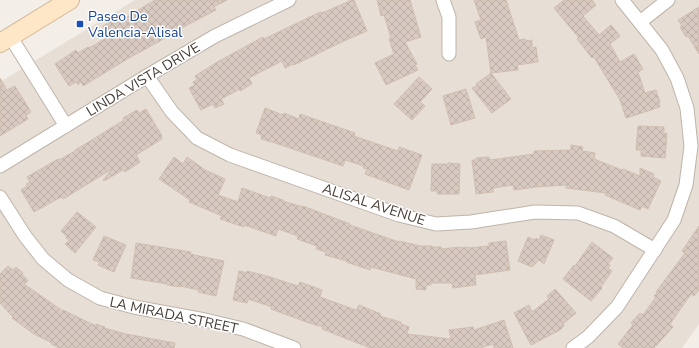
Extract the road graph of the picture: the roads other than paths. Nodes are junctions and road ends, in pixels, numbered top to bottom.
1 (70, 0) edge
2 (289, 0) edge
3 (443, 0) edge
4 (622, 0) edge
5 (668, 0) edge
6 (640, 22) junction
7 (5, 40) edge
8 (449, 54) dead end
9 (147, 76) junction
10 (66, 126) junction
11 (0, 166) edge
12 (0, 197) edge
13 (655, 250) junction
14 (294, 348) edge
15 (573, 348) edge

1 - 7 main road
2 - 9 street, LINDA VISTA DRIVE
3 - 8 street
4 - 6 street
5 - 6 street
6 - 13 street
7 - 10 street
9 - 10 street, LINDA VISTA DRIVE
9 - 13 street, ALISAL AVENUE
10 - 11 street, LINDA VISTA DRIVE
12 - 14 street, LA MIRADA STREET
13 - 15 street

